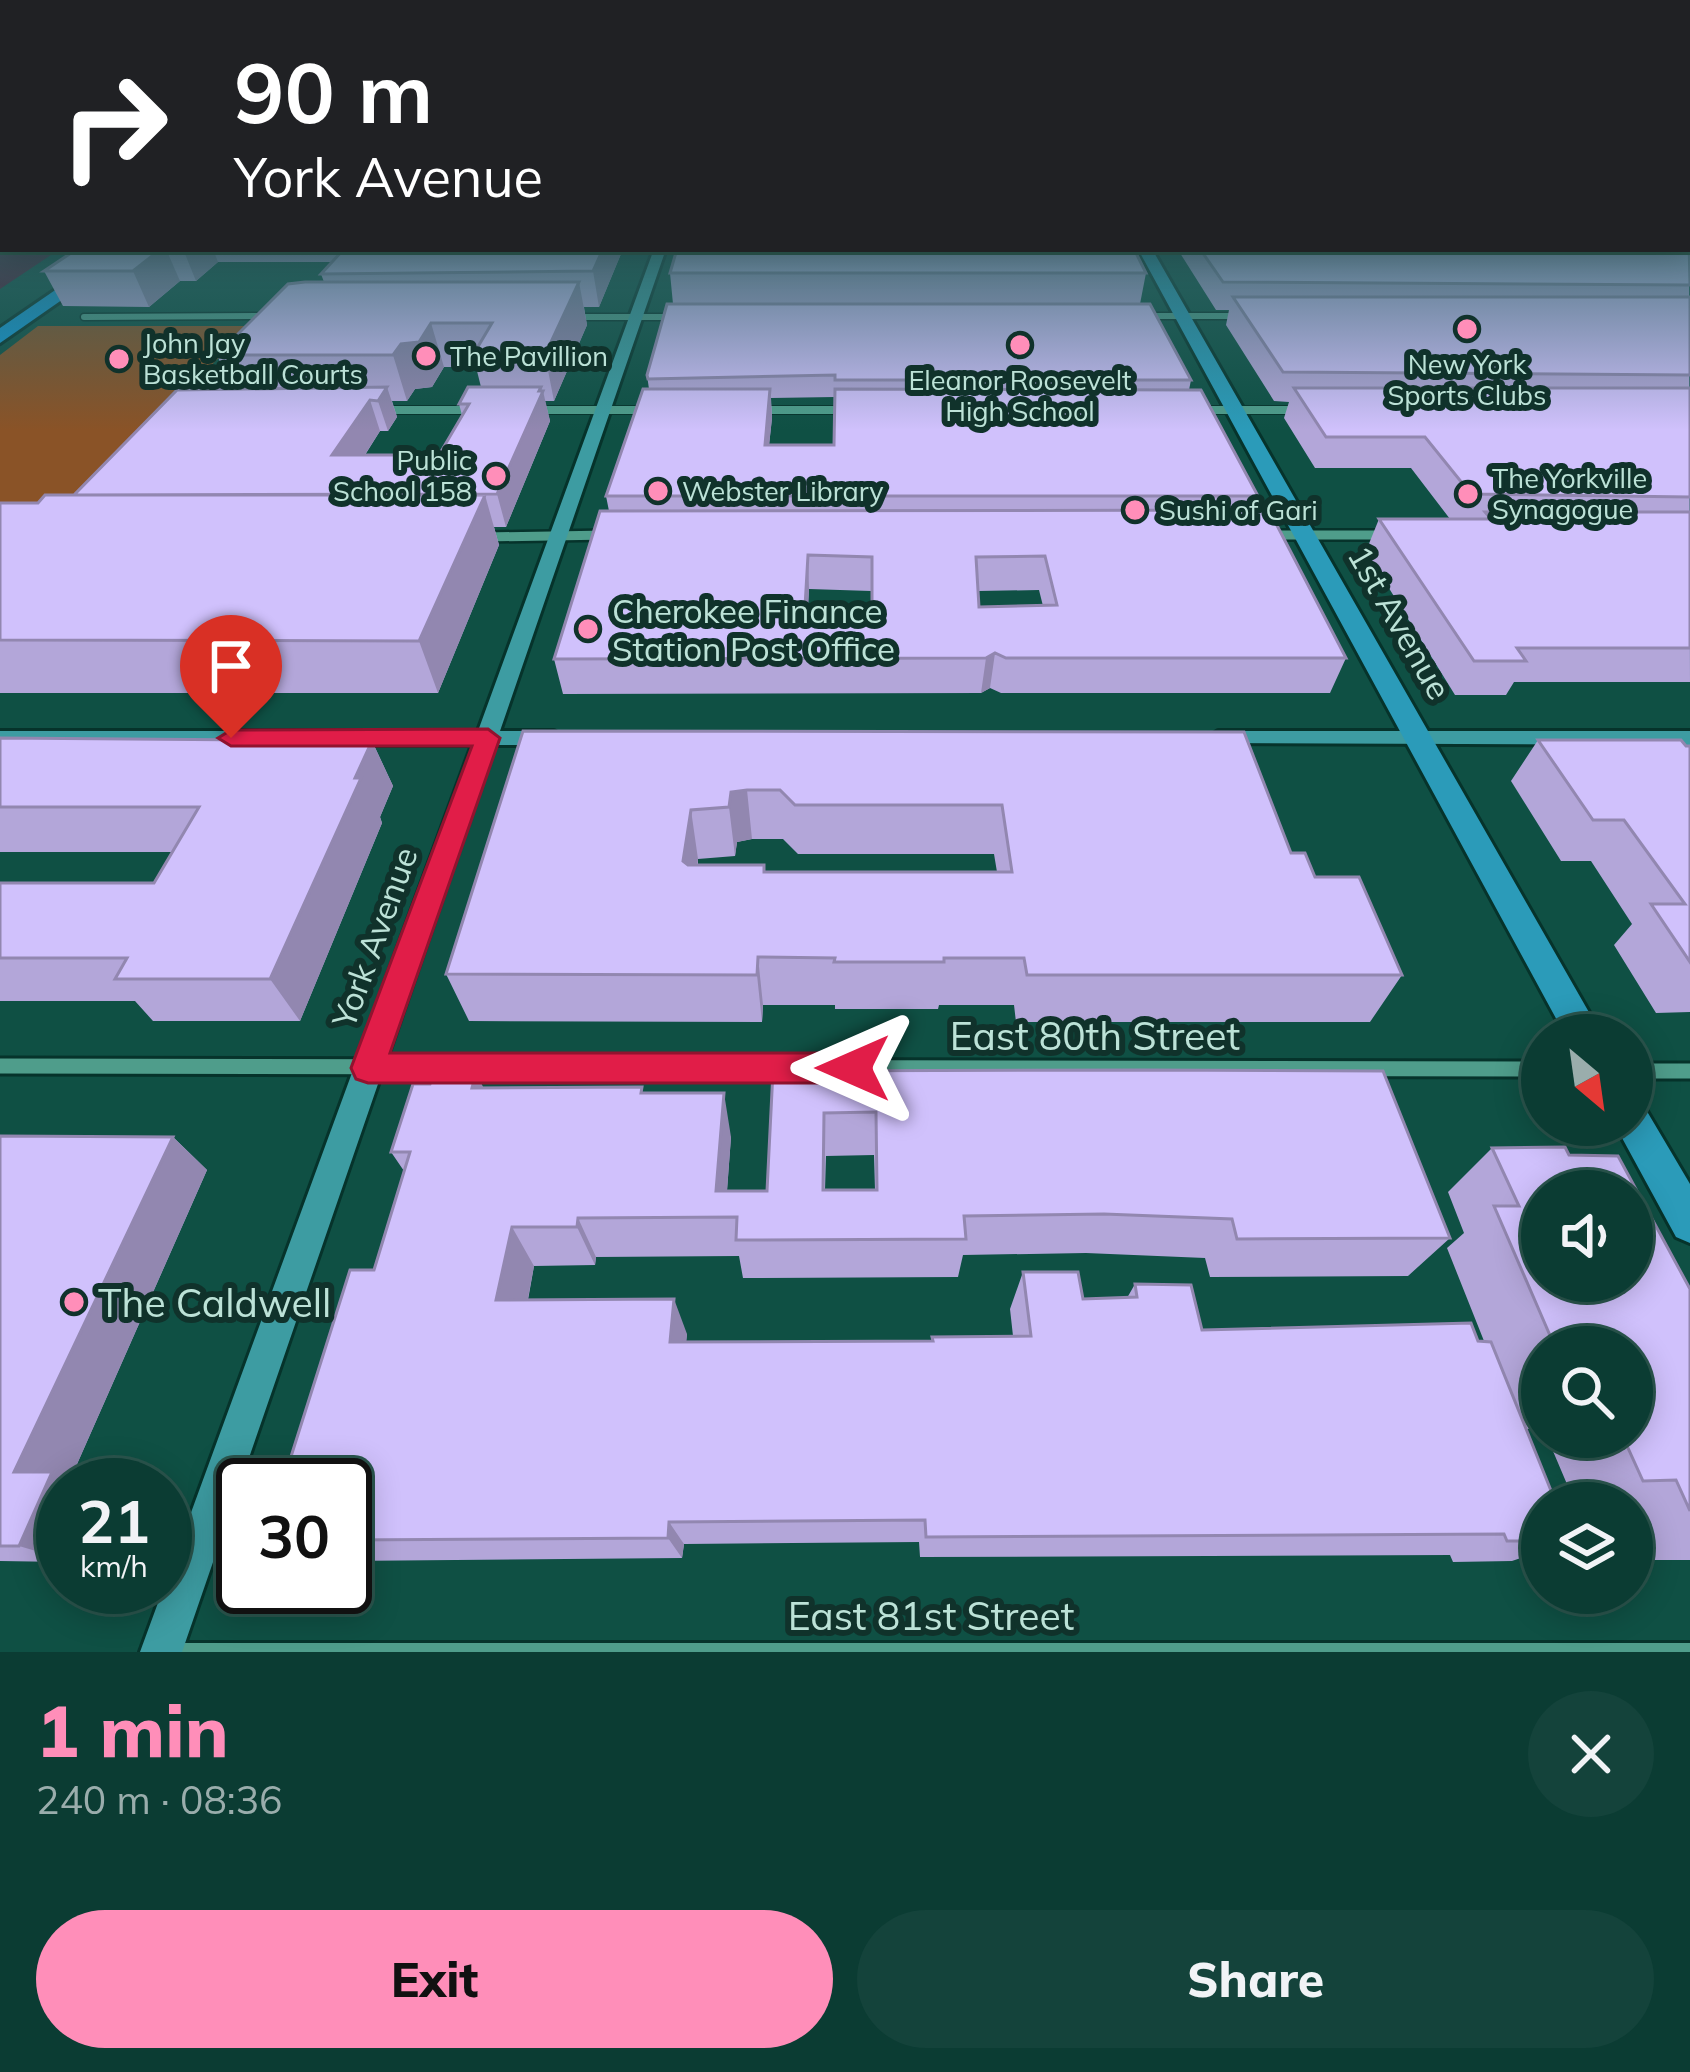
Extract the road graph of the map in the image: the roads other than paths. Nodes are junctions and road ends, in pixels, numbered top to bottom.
1 (63, 275) edge
2 (89, 275) edge
3 (651, 275) edge
4 (1159, 275) edge
5 (274, 316) edge
6 (1127, 316) edge
7 (1182, 316) junction
8 (1261, 316) edge
9 (84, 317) dead end
10 (556, 317) edge
11 (637, 317) junction
12 (688, 317) edge
13 (0, 318) edge
14 (0, 338) edge
15 (242, 354) edge
16 (214, 410) edge
17 (374, 410) edge
18 (489, 410) edge
19 (527, 410) edge
20 (605, 410) junction
21 (661, 410) edge
22 (733, 410) edge
23 (853, 410) edge
24 (1188, 410) edge
25 (1233, 410) junction
26 (1319, 410) edge
27 (616, 535) edge
28 (1258, 535) edge
29 (1303, 535) junction
30 (1396, 535) edge
31 (560, 536) junction
32 (466, 537) edge
33 (0, 738) edge
34 (488, 738) junction
35 (583, 738) edge
36 (1196, 738) edge
37 (1418, 738) junction
38 (1690, 738) edge
39 (1572, 1014) edge
40 (0, 1066) edge
41 (368, 1068) junction
42 (1521, 1069) edge
43 (1653, 1071) edge
44 (1690, 1071) edge
45 (1647, 1146) edge
46 (1690, 1223) edge
47 (161, 1652) edge
48 (172, 1652) edge
49 (1690, 1652) edge

1 - 13 highway
2 - 14 highway
3 - 11 main road, York Avenue
4 - 7 main road, 1st Avenue
5 - 9 street
6 - 7 street
7 - 8 street
7 - 25 main road, 1st Avenue
10 - 11 street
11 - 12 street
11 - 20 main road, York Avenue
15 - 16 street
17 - 18 street
19 - 20 street
20 - 21 street
20 - 31 main road, York Avenue
22 - 23 street
24 - 25 street
25 - 26 street
25 - 29 main road, 1st Avenue
27 - 31 street
28 - 29 street
29 - 30 street
29 - 37 main road, 1st Avenue
31 - 32 street
31 - 34 main road, York Avenue
33 - 34 main road
34 - 35 main road
34 - 41 main road, York Avenue
36 - 37 main road
37 - 38 main road
37 - 39 main road, 1st Avenue
40 - 41 street, East 80th Street
41 - 42 street, East 80th Street
41 - 47 main road, York Avenue
43 - 44 street
45 - 46 main road
48 - 49 street, East 81st Street

